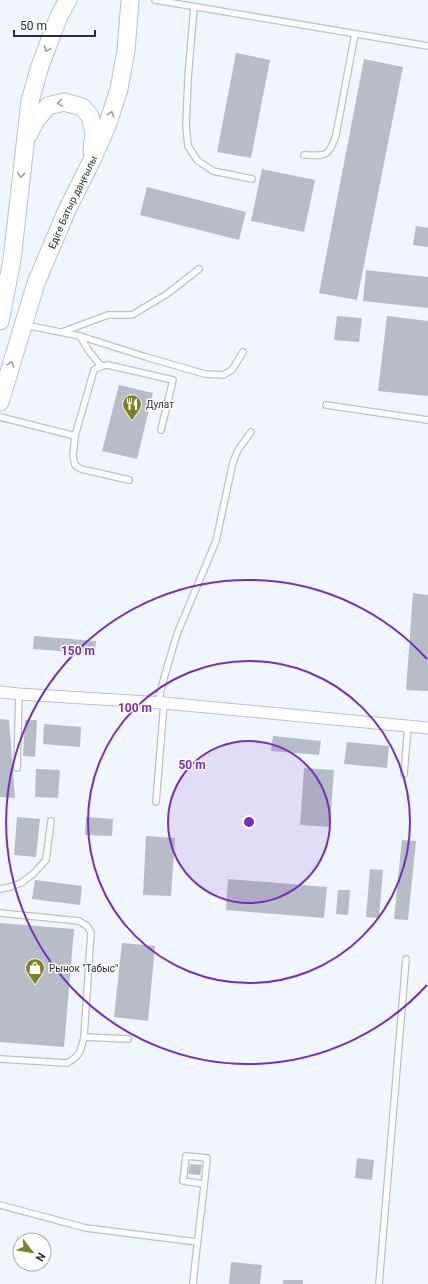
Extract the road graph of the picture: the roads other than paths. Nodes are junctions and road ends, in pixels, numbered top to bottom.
1 (68, 0) edge
2 (130, 0) edge
3 (155, 0) edge
4 (194, 7) junction
5 (355, 34) junction
6 (428, 46) edge
7 (25, 140) junction
8 (304, 155) dead end
9 (92, 162) junction
10 (252, 179) dead end
11 (199, 269) dead end
12 (0, 321) edge
13 (23, 324) junction
14 (61, 332) junction
15 (80, 336) junction
16 (243, 352) dead end
17 (101, 366) junction
18 (0, 402) edge
19 (326, 405) dead end
20 (0, 417) edge
21 (428, 420) edge
22 (161, 430) dead end
23 (252, 432) dead end
24 (75, 436) junction
25 (128, 480) dead end
26 (0, 692) edge
27 (19, 694) junction
28 (161, 703) junction
29 (408, 726) junction
30 (428, 728) edge
31 (17, 768) dead end
32 (404, 774) dead end
33 (156, 802) dead end
34 (51, 821) dead end
35 (0, 889) edge
36 (0, 913) edge
37 (406, 959) dead end
38 (84, 1037) junction
39 (128, 1039) dead end
40 (0, 1059) edge
41 (204, 1184) junction
42 (0, 1205) edge
43 (197, 1242) junction
44 (193, 1284) edge
45 (379, 1284) edge

1 -> 7 main road
9 -> 2 main road, Едіге Батыр даңғылы
3 - 4 lane
4 - 5 lane
4 - 10 lane
5 - 6 lane
5 - 8 lane
9 -> 7 main road
7 -> 12 main road
9 - 13 main road, Едіге Батыр даңғылы
11 - 14 lane
13 - 14 lane
18 -> 13 main road, Едіге Батыр даңғылы
14 - 15 lane
15 - 16 lane
15 - 17 lane
17 - 22 lane
17 - 24 lane
19 - 21 lane
20 - 24 lane
23 - 28 lane
24 - 25 lane
26 - 27 street
27 - 28 street
27 - 31 lane
28 - 29 street
28 - 33 lane
29 - 30 street
29 - 32 lane
34 - 35 lane
36 - 38 lane
37 - 45 lane
38 - 39 lane
38 - 40 lane
41 - 41 lane
41 - 43 lane
42 - 43 lane
43 - 44 lane

